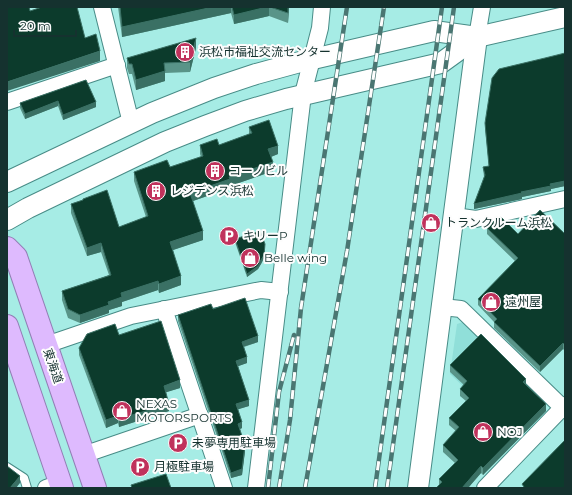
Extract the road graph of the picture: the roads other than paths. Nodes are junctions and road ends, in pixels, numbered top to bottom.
1 (102, 7) edge
2 (322, 7) edge
3 (482, 7) edge
4 (565, 17) edge
5 (477, 37) junction
6 (312, 59) junction
7 (117, 65) junction
8 (303, 94) junction
9 (7, 102) edge
10 (131, 123) junction
11 (7, 182) edge
12 (565, 199) edge
13 (454, 216) junction
14 (7, 220) edge
15 (7, 248) edge
16 (280, 292) junction
17 (442, 307) junction
18 (164, 309) junction
19 (7, 326) edge
20 (46, 345) junction
21 (564, 407) edge
22 (200, 415) junction
23 (83, 455) junction
24 (7, 467) edge
25 (56, 486) edge
26 (28, 488) edge
27 (95, 488) edge
28 (224, 488) edge
29 (256, 488) edge
30 (418, 488) edge
31 (485, 488) edge

1 - 7 street
2 - 6 street
3 - 5 street
4 - 5 street
5 - 6 street
5 - 8 street
5 - 13 street
6 - 8 street
6 - 10 street
7 - 9 street
7 - 10 street
8 - 14 street
8 - 16 street
10 - 11 street
12 - 13 street
13 - 17 street
15 - 20 highway, 東海道
16 - 18 street
16 - 29 street
17 - 21 street
17 - 30 street
18 - 20 street
18 - 22 street
19 - 25 highway
20 - 23 highway, 東海道
21 - 31 street
22 - 23 street
22 - 28 street
23 - 27 highway, 東海道
24 - 26 lane

